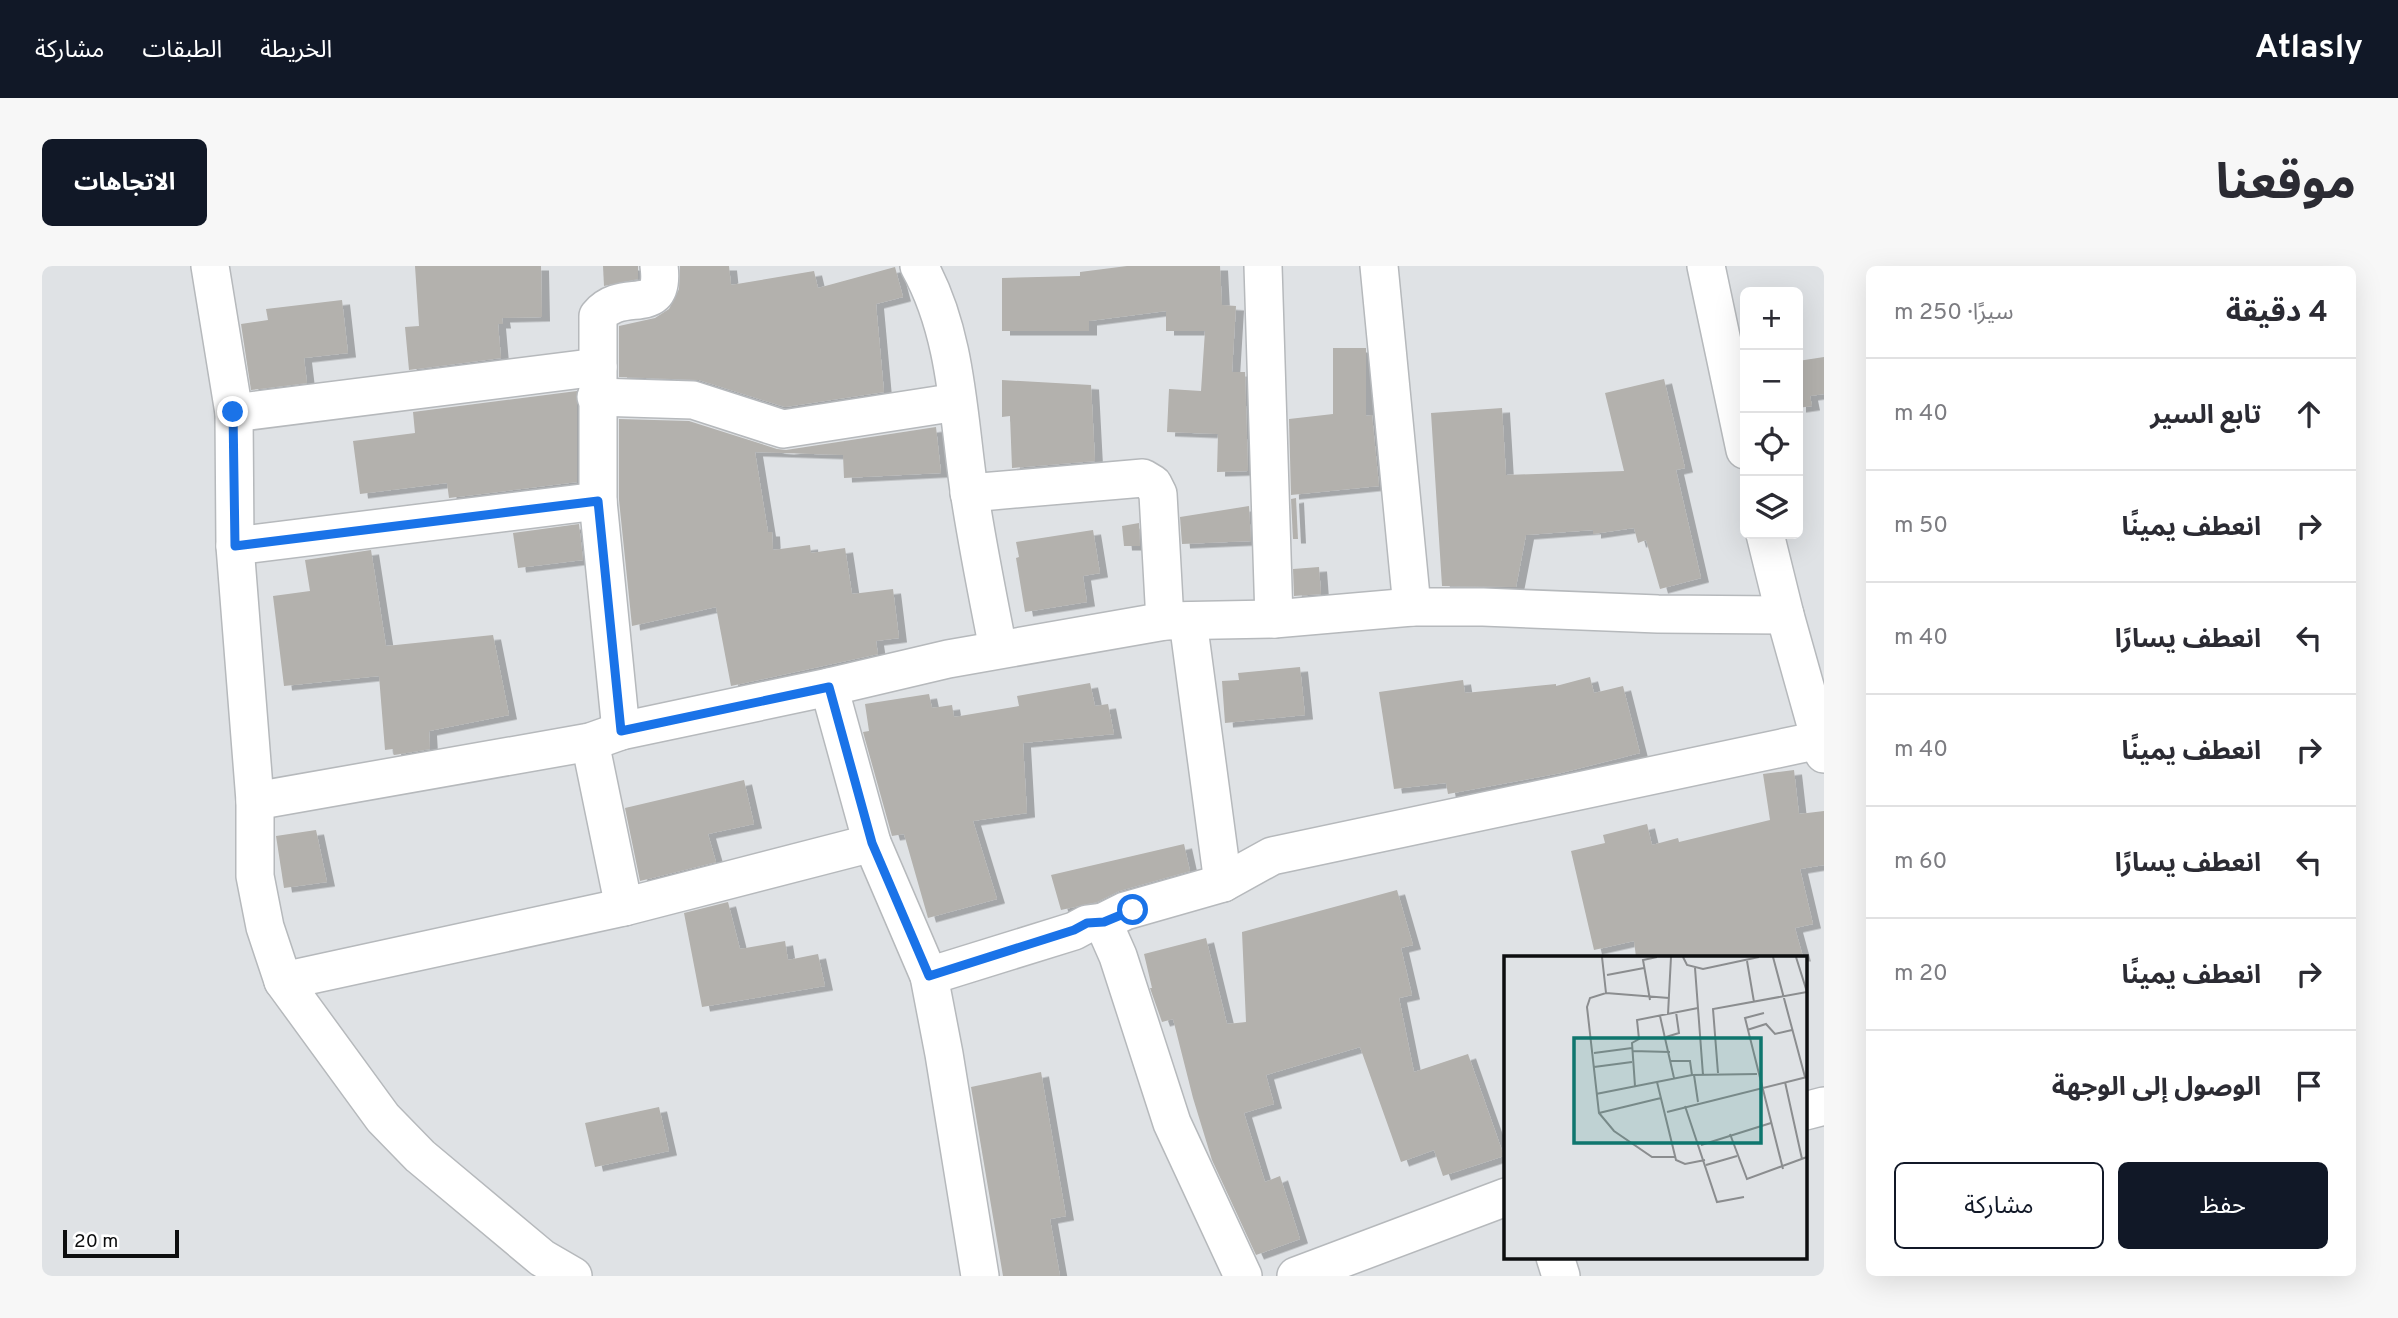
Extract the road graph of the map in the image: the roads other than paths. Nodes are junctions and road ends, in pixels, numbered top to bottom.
1 (210, 266) edge
2 (659, 266) edge
3 (919, 266) edge
4 (1263, 266) edge
5 (1379, 266) edge
6 (1706, 266) edge
7 (597, 382) junction
8 (957, 402) junction
9 (233, 412) junction
10 (1740, 426) edge
11 (969, 493) junction
12 (598, 501) junction
13 (1766, 539) edge
14 (235, 546) junction
15 (1412, 607) junction
16 (1784, 615) junction
17 (1274, 619) junction
18 (1177, 621) junction
19 (998, 649) junction
20 (829, 687) junction
21 (606, 736) junction
22 (1823, 744) edge
23 (255, 801) junction
24 (872, 843) junction
25 (1223, 883) junction
26 (624, 907) junction
27 (1104, 922) junction
28 (929, 976) junction
29 (283, 981) junction
30 (1824, 1106) edge
31 (1806, 1111) edge
32 (1504, 1198) edge
33 (1555, 1258) edge
34 (573, 1276) edge
35 (981, 1276) edge
36 (1243, 1276) edge
37 (1296, 1276) edge
38 (1561, 1276) edge

1 - 9 street
2 - 7 street
3 - 8 street
4 - 17 street
5 - 15 street
6 - 10 street
7 - 8 street
7 - 9 street
7 - 12 street
8 - 11 street
9 - 14 street
11 - 18 street
11 - 19 street
12 - 14 street
12 - 21 street
13 - 16 street
14 - 23 street
15 - 16 street
15 - 17 street
16 - 22 street
17 - 18 street
18 - 19 street
18 - 25 street
19 - 20 street
20 - 21 street
20 - 24 street
21 - 23 street
21 - 26 street
22 - 25 street
23 - 29 street
24 - 26 street
24 - 28 street
25 - 27 street
26 - 29 street
27 - 28 street
27 - 36 street
28 - 35 street
29 - 34 street
30 - 31 street
32 - 37 street
33 - 38 street

